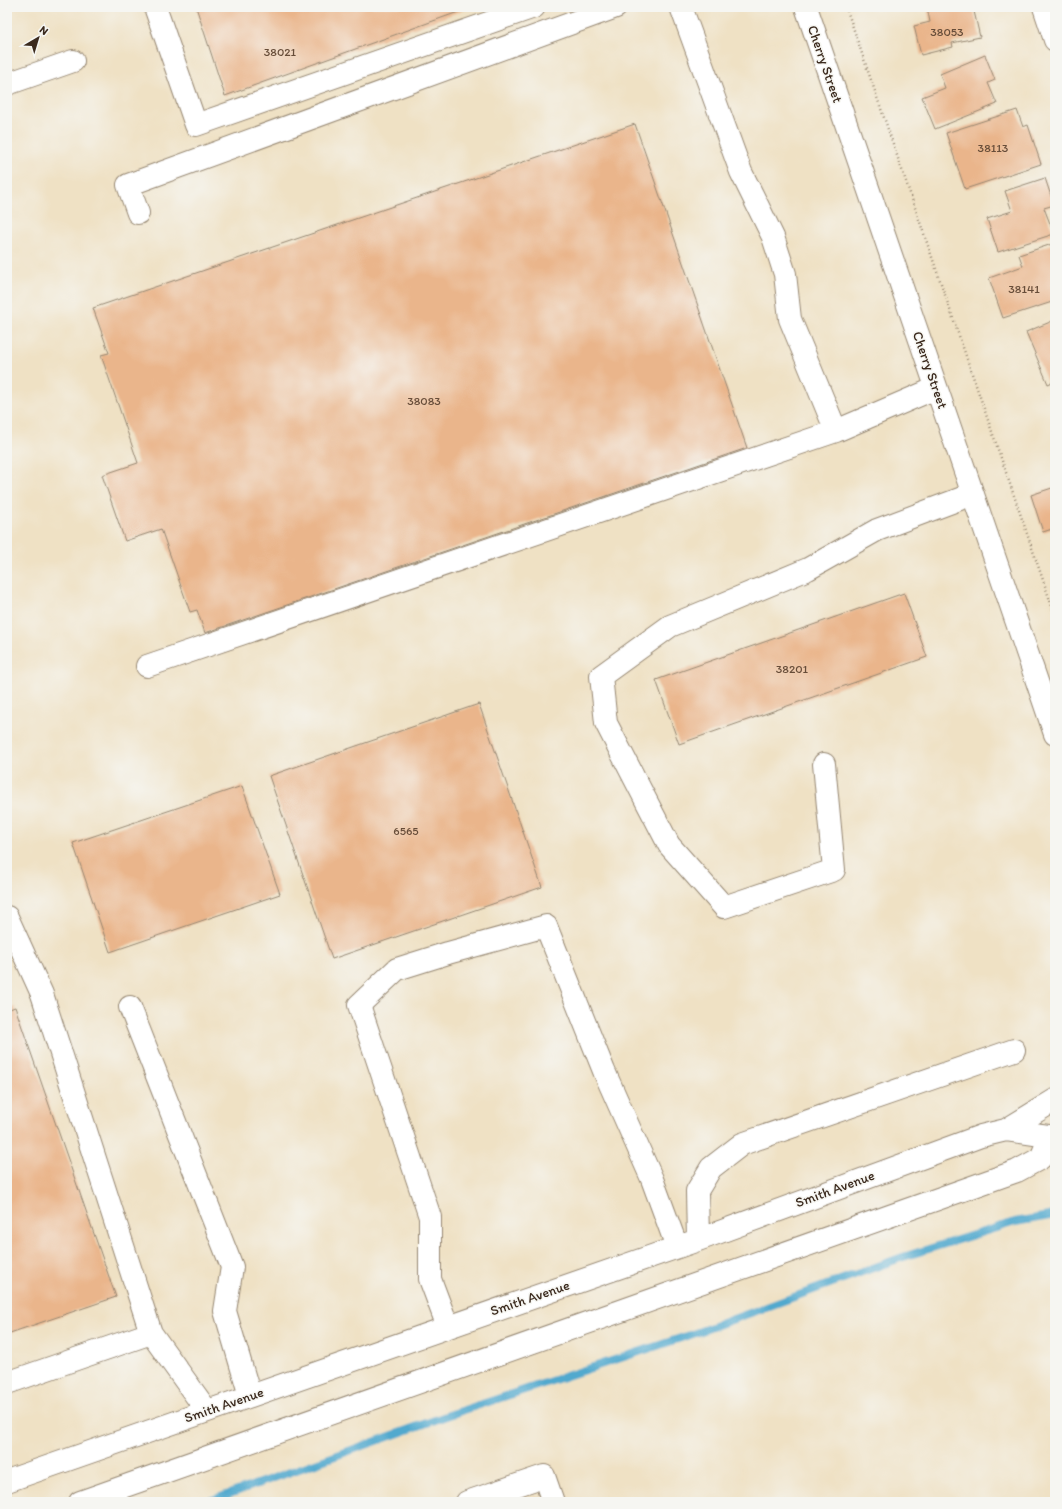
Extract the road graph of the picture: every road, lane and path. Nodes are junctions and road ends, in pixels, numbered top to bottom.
1 (155, 7) edge
2 (534, 7) edge
3 (616, 7) edge
4 (681, 7) edge
5 (806, 7) edge
6 (846, 7) edge
7 (1044, 7) edge
8 (1055, 40) edge
9 (73, 61) dead end
10 (7, 84) edge
11 (138, 213) dead end
12 (936, 388) junction
13 (836, 431) junction
14 (973, 494) junction
15 (1055, 615) edge
16 (147, 666) dead end
17 (1055, 734) edge
18 (824, 764) dead end
19 (7, 917) edge
20 (130, 1007) dead end
21 (1014, 1050) dead end
22 (1055, 1100) edge
23 (1006, 1130) junction
24 (1053, 1137) edge
25 (698, 1240) junction
26 (677, 1247) junction
27 (448, 1326) junction
28 (151, 1333) junction
29 (7, 1383) edge
30 (250, 1396) junction
31 (207, 1411) junction
32 (7, 1481) edge
33 (80, 1502) edge
34 (467, 1502) edge
35 (553, 1502) edge

1 - 2 street
3 - 11 street
4 - 13 street
5 - 12 street, Cherry Street
6 - 15 path
7 - 8 street
9 - 10 street
12 - 13 street
12 - 14 street, Cherry Street
13 - 16 street
14 - 17 street, Cherry Street
14 - 18 street
19 - 28 street
20 - 30 street
21 - 25 street
22 - 23 street
23 - 24 street, Smith Avenue
23 - 25 street, Smith Avenue
24 - 33 street
25 - 26 street, Smith Avenue
26 - 27 street, Smith Avenue
26 - 27 street
27 - 30 street, Smith Avenue
28 - 29 street
28 - 31 street
30 - 31 street, Smith Avenue
31 - 32 street, Smith Avenue
34 - 35 street

